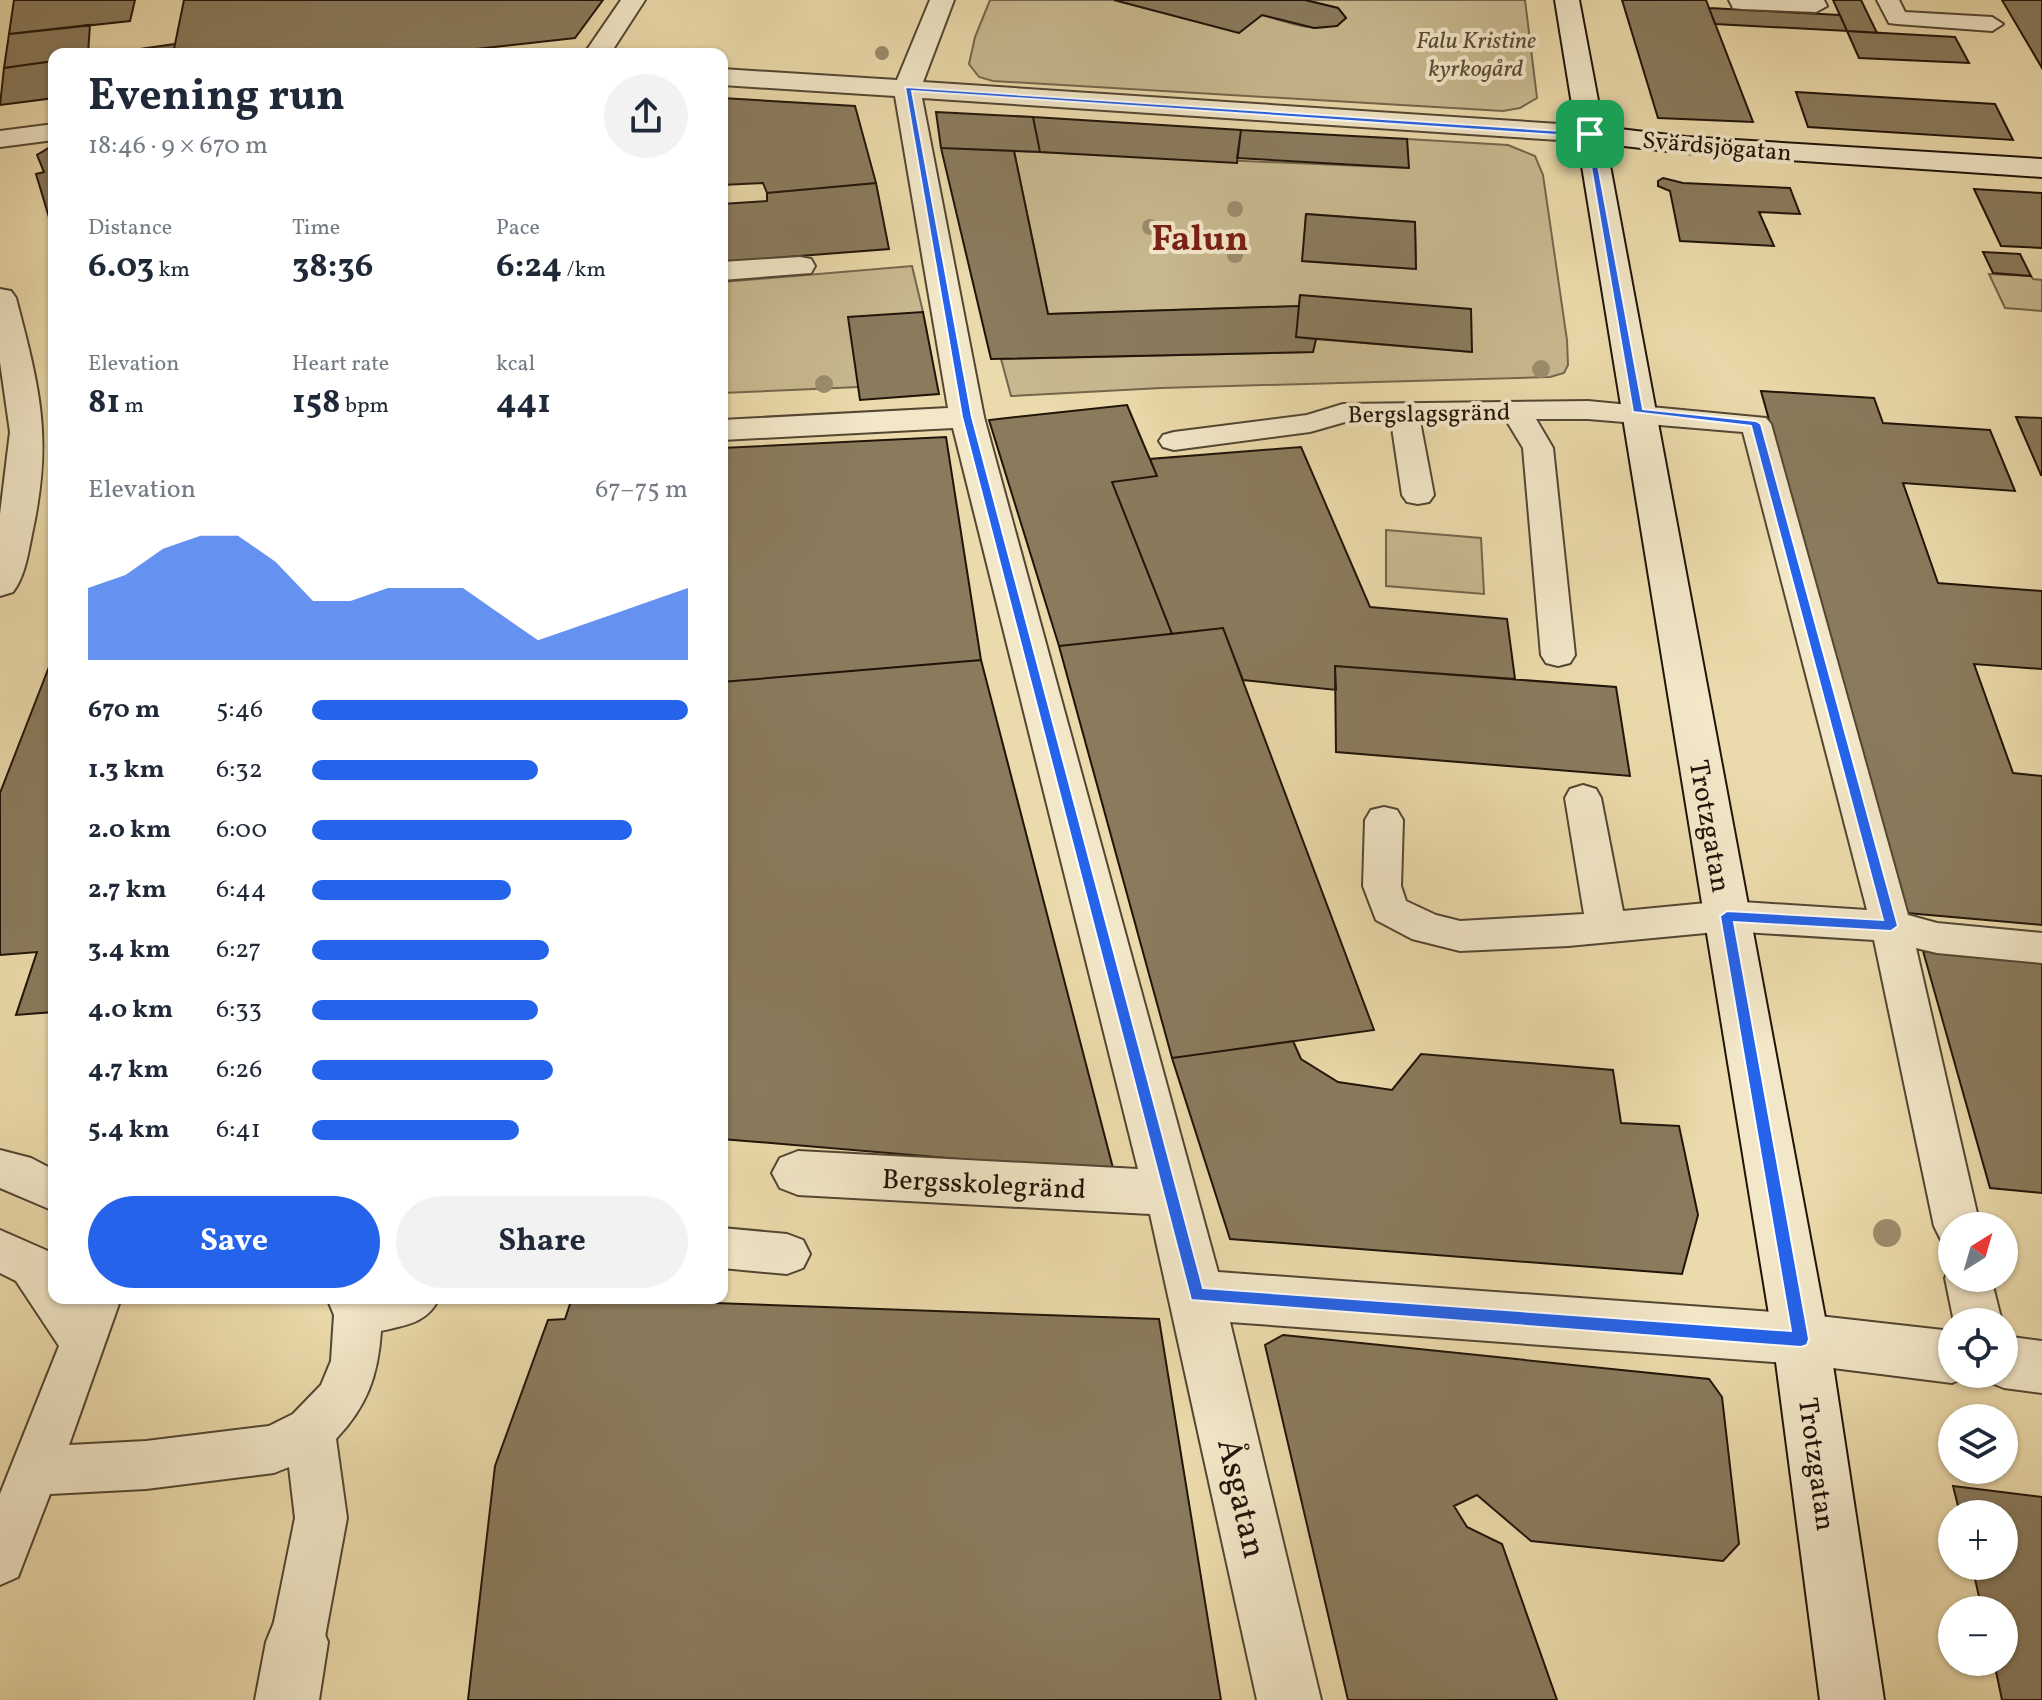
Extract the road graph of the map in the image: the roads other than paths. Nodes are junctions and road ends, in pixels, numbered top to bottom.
1 (633, 0) edge
2 (942, 0) edge
3 (1567, 0) edge
4 (1740, 0) edge
5 (1813, 0) edge
6 (1888, 0) edge
7 (1992, 24) dead end
8 (601, 48) edge
9 (728, 77) edge
10 (907, 89) junction
11 (48, 133) edge
12 (1590, 134) junction
13 (0, 139) edge
14 (2042, 168) edge
15 (800, 266) dead end
16 (730, 270) edge
17 (0, 298) edge
18 (48, 374) edge
19 (18, 377) junction
20 (1516, 411) junction
21 (1404, 412) junction
22 (1638, 412) junction
23 (967, 417) junction
24 (728, 430) edge
25 (1174, 441) dead end
26 (1418, 495) dead end
27 (0, 584) edge
28 (1558, 655) dead end
29 (1583, 798) dead end
30 (1384, 820) dead end
31 (1727, 916) junction
32 (1891, 926) junction
33 (1606, 927) junction
34 (2042, 948) edge
35 (0, 1169) edge
36 (798, 1173) dead end
37 (48, 1189) edge
38 (1170, 1193) junction
39 (1954, 1212) edge
40 (728, 1249) edge
41 (0, 1250) edge
42 (787, 1254) dead end
43 (48, 1281) edge
44 (1197, 1295) junction
45 (74, 1304) edge
46 (407, 1304) edge
47 (354, 1306) edge
48 (91, 1320) edge
49 (1801, 1339) junction
50 (1938, 1355) edge
51 (2018, 1364) edge
52 (2042, 1367) edge
53 (310, 1431) junction
54 (33, 1471) junction
55 (0, 1559) edge
56 (292, 1671) edge
57 (1289, 1700) edge
58 (1852, 1700) edge

1 - 8 street
2 - 10 street
3 - 12 street, Trotzgatan
4 - 5 lane
6 - 7 lane
9 - 10 street, Svärdsjögatan
10 - 12 street, Svärdsjögatan
10 - 23 street, Åsgatan
11 - 13 street
12 - 14 street, Svärdsjögatan
12 - 22 street, Trotzgatan
15 - 16 street
17 - 19 street
18 - 19 street
19 - 27 street
20 - 21 lane, Bergslagsgränd
20 - 22 lane, Bergslagsgränd
20 - 28 lane
21 - 25 lane, Bergslagsgränd
21 - 26 lane
22 - 31 street, Trotzgatan
22 - 32 lane, Bergslagsgränd
23 - 24 street
23 - 38 street, Åsgatan
23 - 44 street, Åsgatan
29 - 33 lane
30 - 33 lane
31 - 32 lane
31 - 33 lane
31 - 49 street, Trotzgatan
32 - 34 lane
32 - 39 lane
35 - 37 lane
36 - 38 street, Bergsskolegränd
38 - 44 street, Åsgatan
40 - 42 lane
41 - 43 lane
44 - 49 street
44 - 57 street, Åsgatan
45 - 48 lane
46 - 47 lane
47 - 53 lane
48 - 54 lane
49 - 50 street
49 - 58 street, Trotzgatan
51 - 52 street
53 - 54 lane
53 - 56 lane
54 - 55 lane

